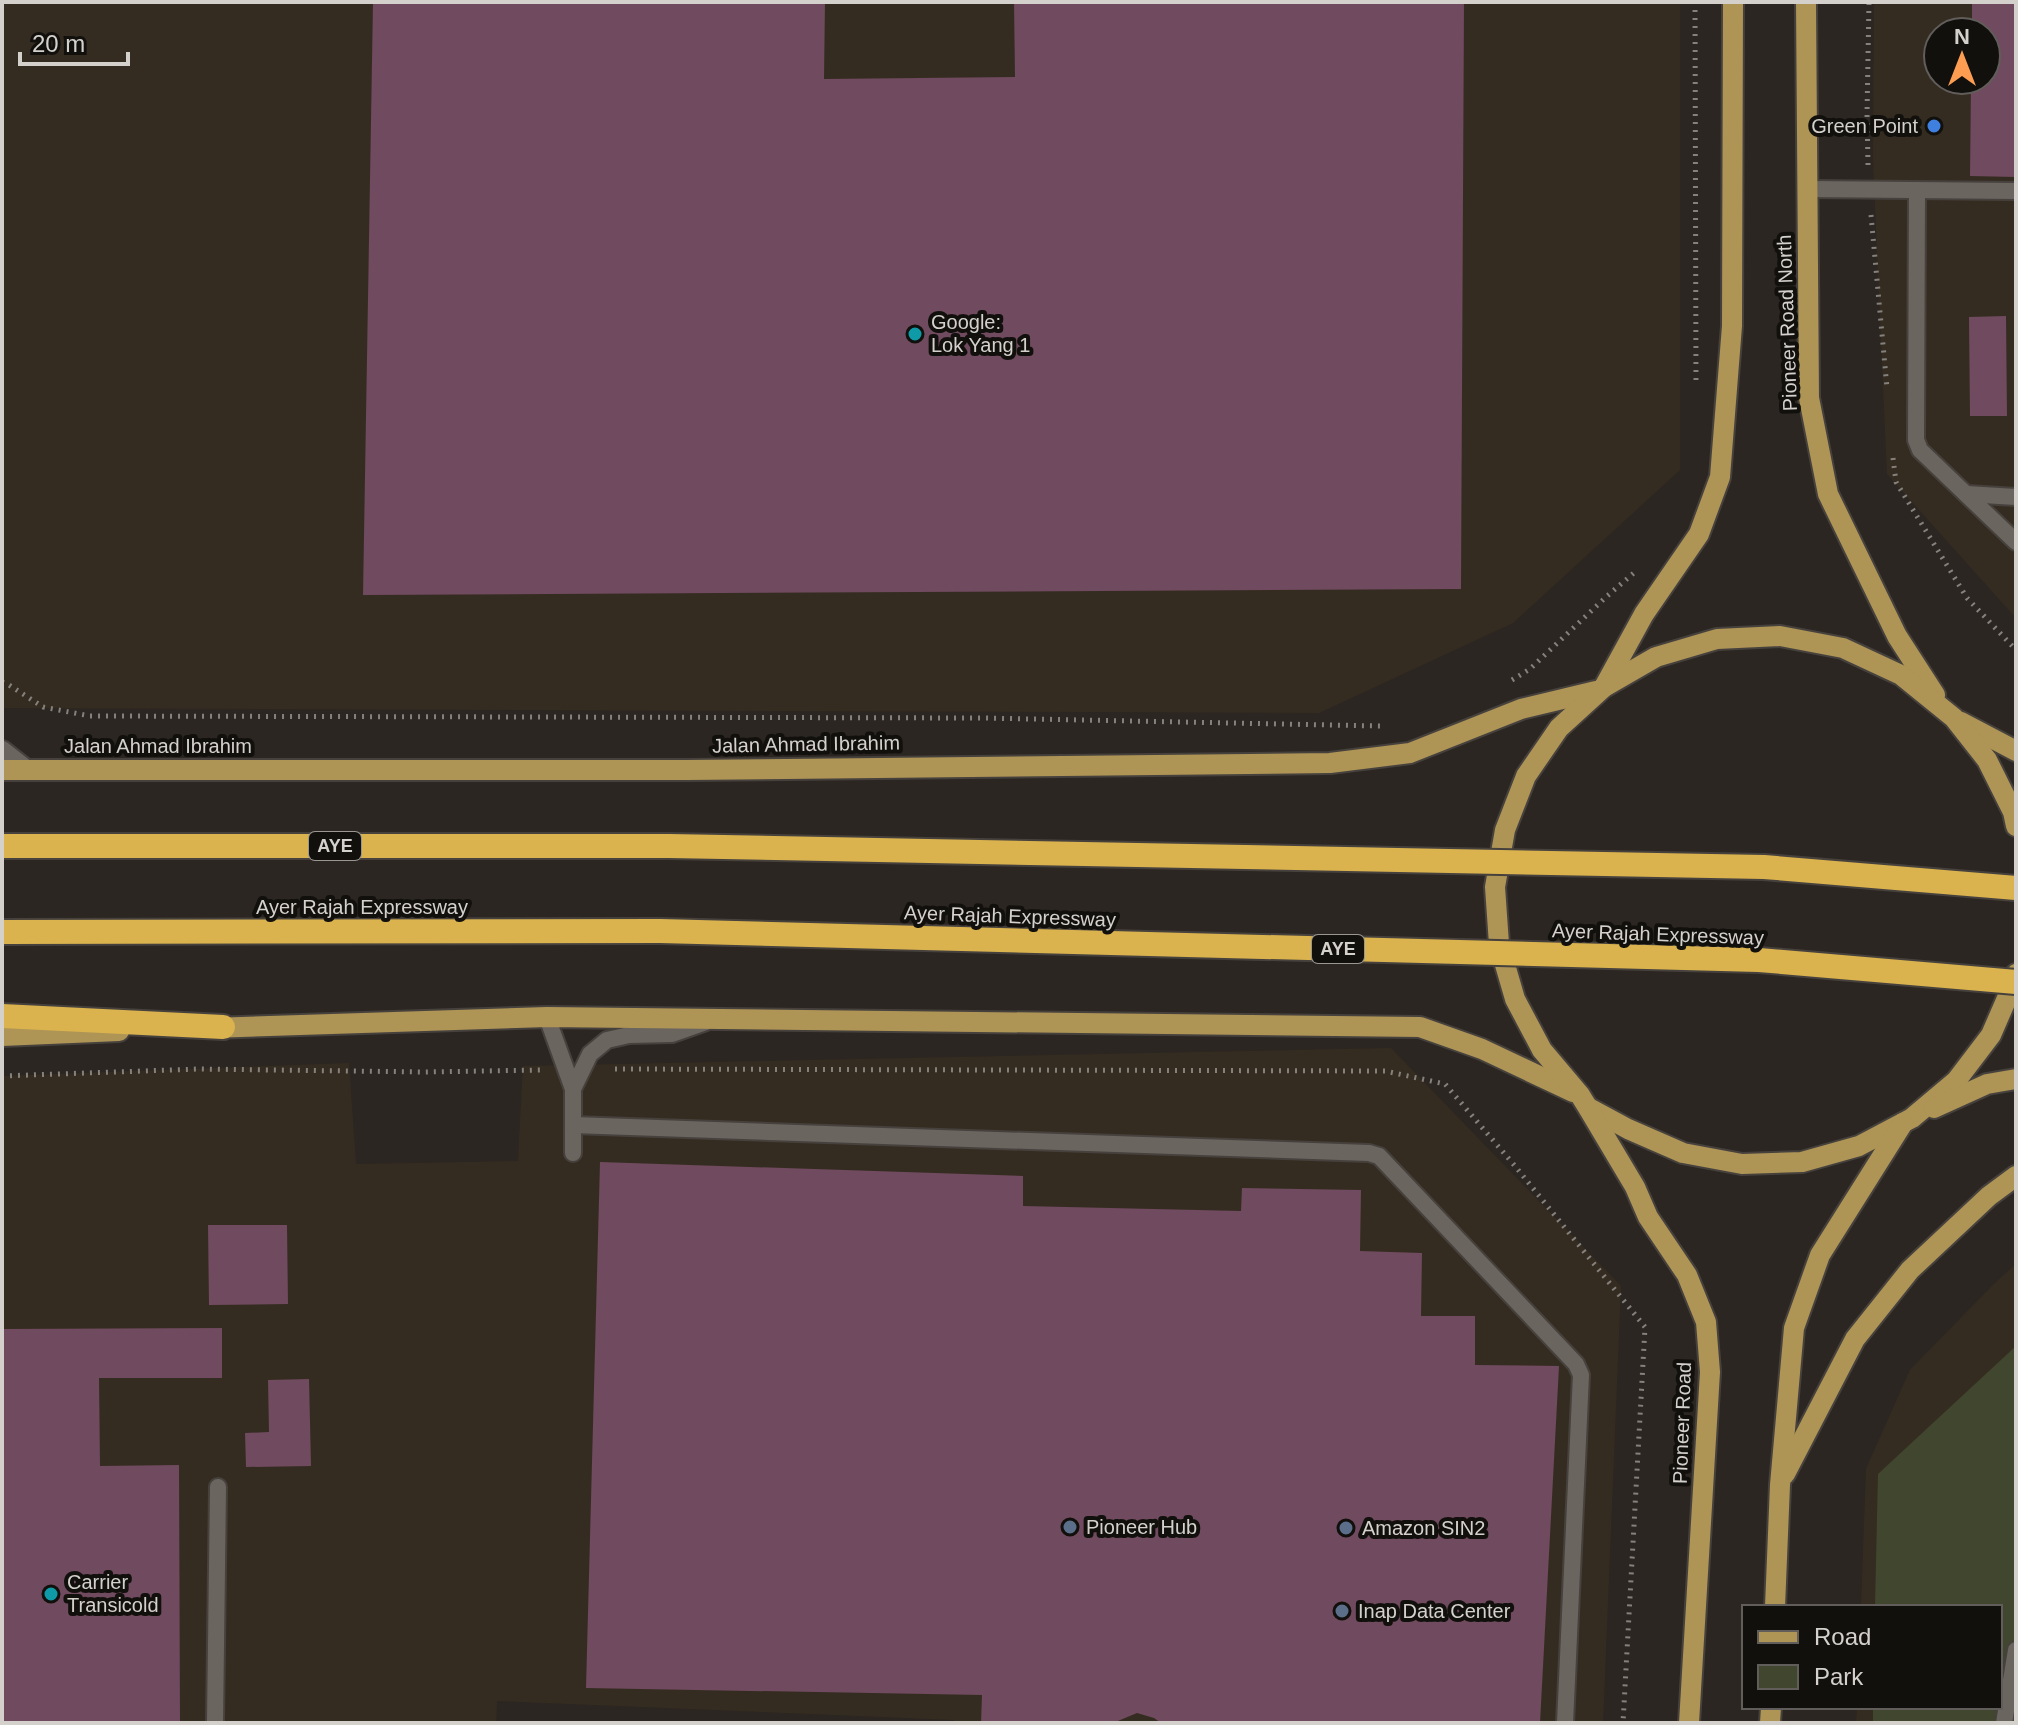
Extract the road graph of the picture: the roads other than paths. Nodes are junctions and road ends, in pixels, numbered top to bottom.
1 (1733, 2) edge
2 (1806, 2) edge
3 (1808, 189) junction
4 (1917, 190) junction
5 (2016, 191) edge
6 (1966, 494) junction
7 (2016, 497) edge
8 (2016, 542) edge
9 (1602, 688) junction
10 (1949, 713) junction
11 (2, 751) edge
12 (2016, 751) edge
13 (2, 770) edge
14 (26, 770) junction
15 (2016, 826) edge
16 (2, 846) edge
17 (2016, 888) edge
18 (2, 932) edge
19 (2016, 974) edge
20 (2016, 982) edge
21 (2, 1016) edge
22 (547, 1017) junction
23 (716, 1018) junction
24 (223, 1027) junction
25 (2, 1036) edge
26 (574, 1069) junction
27 (2016, 1079) edge
28 (1584, 1101) junction
29 (1908, 1121) junction
30 (573, 1125) junction
31 (573, 1153) dead end
32 (2016, 1176) edge
33 (1780, 1485) junction
34 (218, 1487) dead end
35 (1775, 1605) edge
36 (2016, 1650) edge
37 (215, 1723) edge
38 (1565, 1723) edge
39 (1689, 1723) edge
40 (2004, 1723) edge

1 - 9 main road
2 - 3 main road, Pioneer Road North
3 - 4 lane
3 - 10 main road, Pioneer Road North
4 - 5 lane
4 - 6 lane
6 - 7 lane
6 - 8 lane
9 - 10 main road
9 - 14 main road, Jalan Ahmad Ibrahim
9 - 28 main road
10 - 12 main road
10 - 15 main road
11 - 14 street
13 - 14 main road, Jalan Ahmad Ibrahim
16 - 17 highway, AYE, bridge
18 - 20 highway, Ayer Rajah Expressway / AYE, bridge
19 - 29 main road
21 - 24 highway
22 - 23 main road
22 - 24 main road
22 - 26 lane
23 - 26 lane
23 - 28 main road
24 - 25 main road
26 - 30 lane
27 - 29 main road
28 - 29 main road
28 - 39 main road, Pioneer Road
29 - 33 main road
30 - 31 lane
30 - 38 lane
32 - 33 main road
33 - 35 main road
34 - 37 lane
36 - 40 lane

